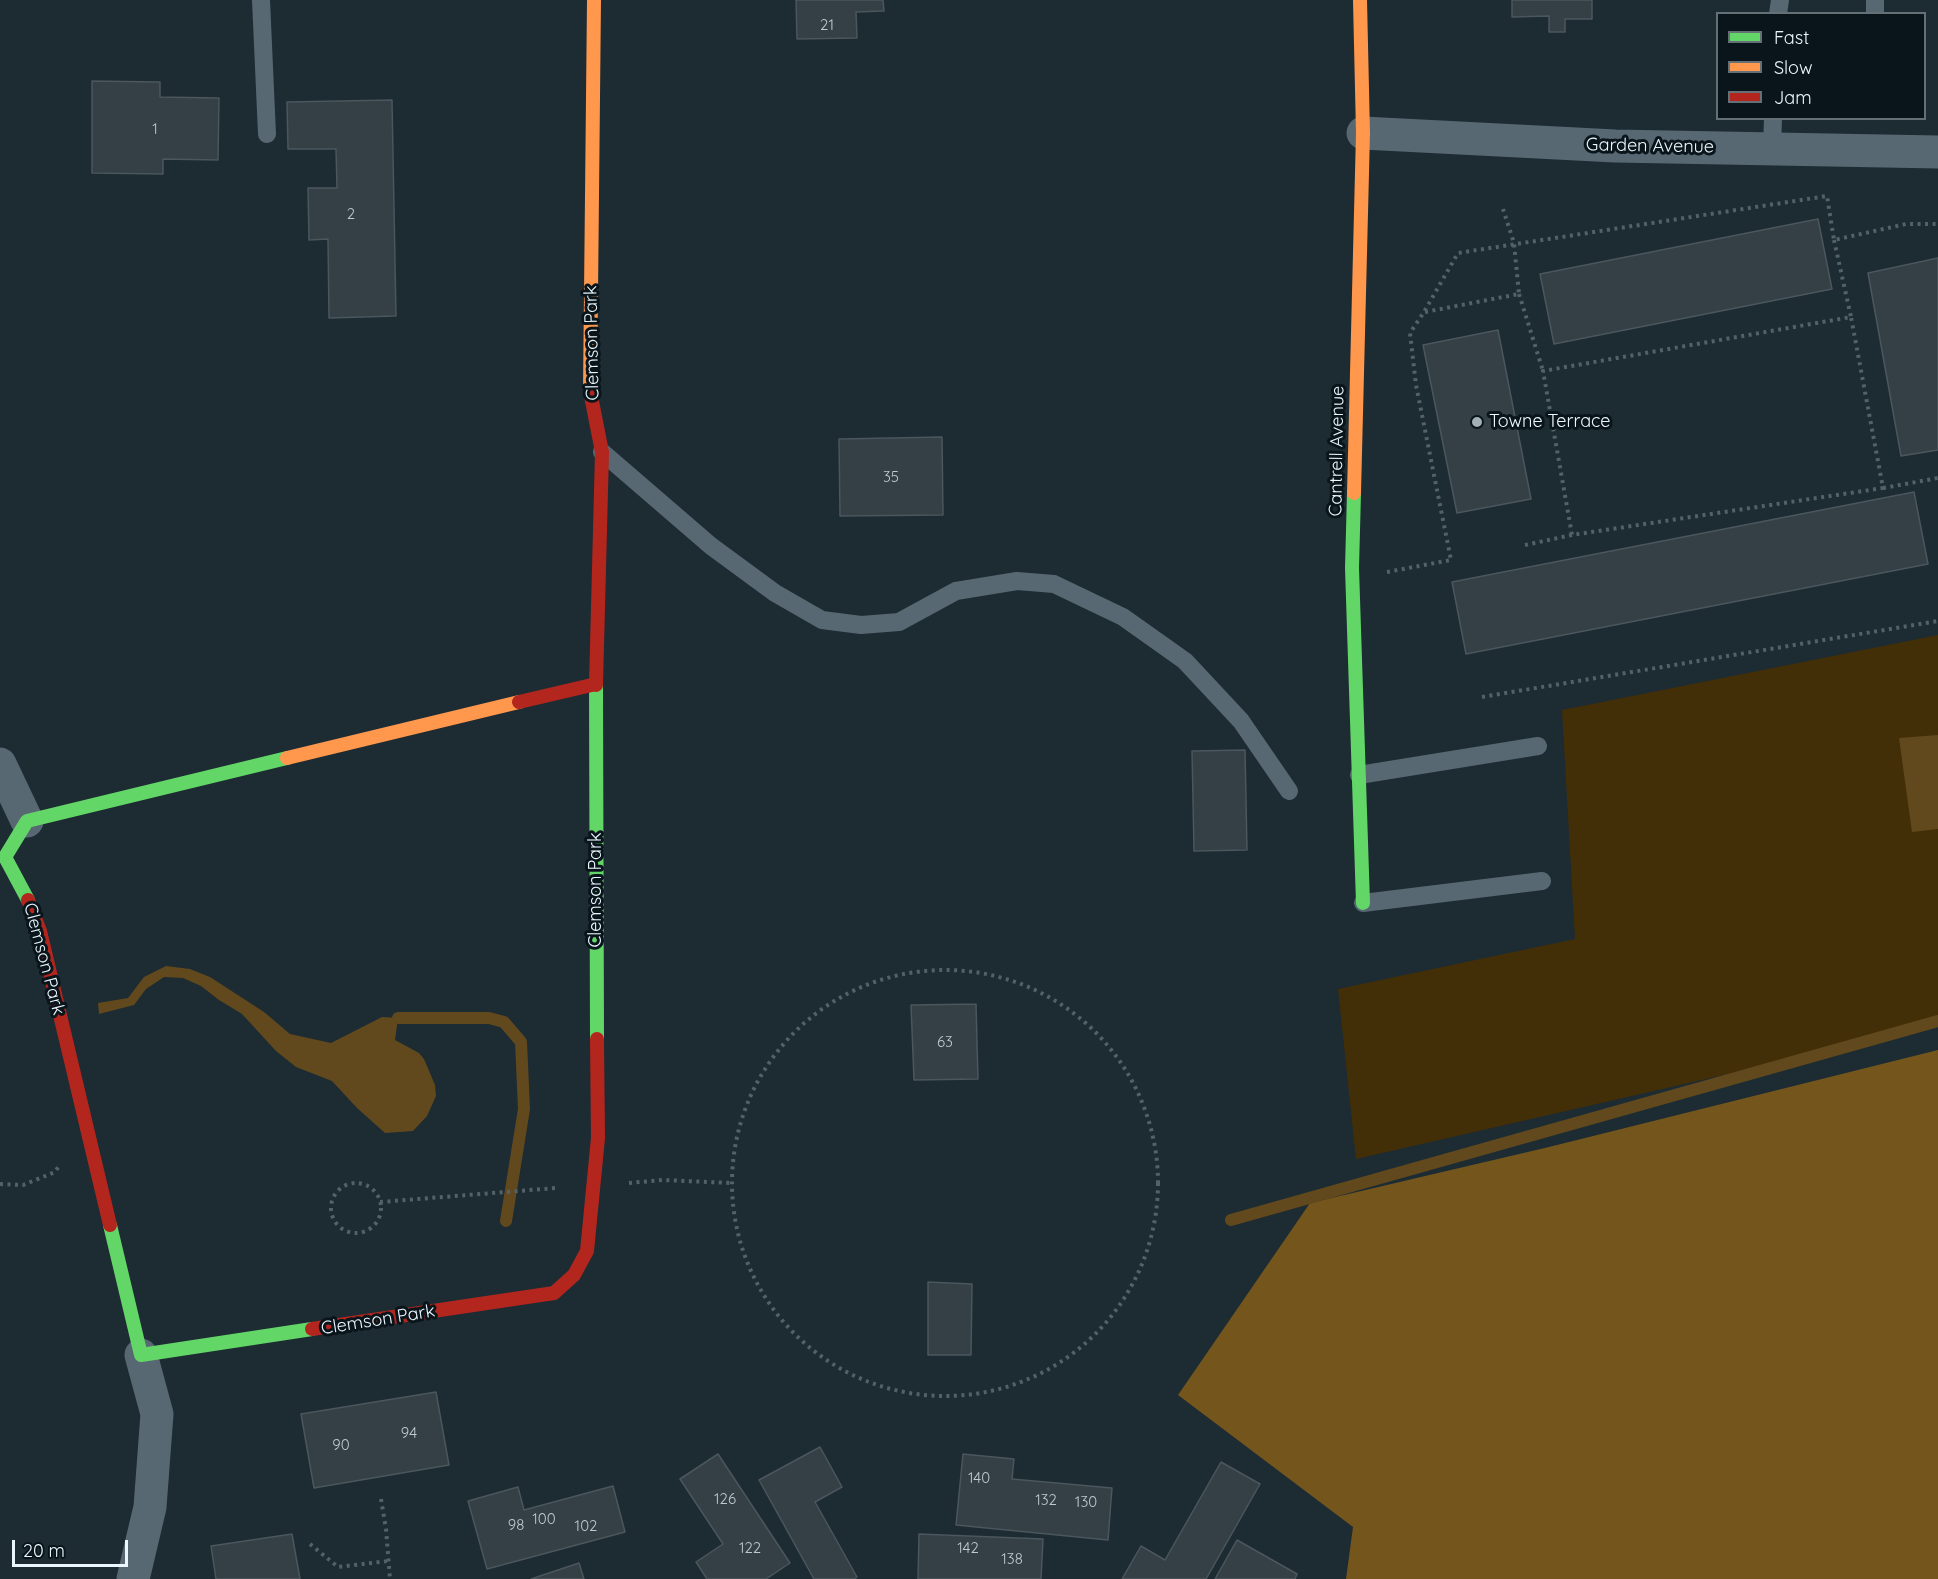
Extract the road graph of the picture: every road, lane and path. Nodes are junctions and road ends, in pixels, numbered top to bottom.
1 (261, 0) edge
2 (594, 0) edge
3 (1360, 0) edge
4 (1363, 133) junction
5 (267, 134) dead end
6 (1773, 134) edge
7 (1938, 152) edge
8 (1503, 209) dead end
9 (1938, 224) edge
10 (1834, 240) junction
11 (1514, 243) junction
12 (1519, 294) junction
13 (1424, 312) junction
14 (1851, 317) junction
15 (1543, 371) junction
16 (602, 452) junction
17 (1938, 477) edge
18 (1882, 488) junction
19 (1572, 535) junction
20 (1525, 545) dead end
21 (1383, 573) dead end
22 (1938, 621) edge
23 (596, 684) junction
24 (1482, 697) dead end
25 (1538, 746) dead end
26 (0, 764) edge
27 (1359, 775) junction
28 (1289, 791) dead end
29 (27, 821) junction
30 (1542, 881) dead end
31 (1363, 903) joint
32 (731, 1183) joint
33 (341, 1188) joint
34 (141, 1355) junction
35 (381, 1499) dead end
36 (310, 1544) dead end
37 (388, 1561) junction
38 (134, 1579) edge
39 (390, 1579) edge

1 - 5 lane
2 - 16 street, Clemson Park
3 - 4 street, Cantrell Avenue
4 - 6 street, Garden Avenue
4 - 27 street, Cantrell Avenue
6 - 7 street, Garden Avenue
8 - 11 path
9 - 10 path
10 - 11 path
10 - 14 path
11 - 12 path
11 - 13 path
12 - 13 path
12 - 15 path
13 - 21 path
14 - 15 path
14 - 18 path
15 - 19 path
16 - 23 street, Clemson Park
16 - 28 lane
17 - 18 path
18 - 19 path
19 - 20 path
22 - 24 path
23 - 29 street
23 - 34 street, Clemson Park
25 - 27 lane
26 - 29 street
27 - 31 street, Cantrell Avenue
29 - 34 street, Clemson Park
30 - 31 lane
32 - 32 path
33 - 33 path
34 - 38 street
35 - 37 path
36 - 37 path
37 - 39 path

